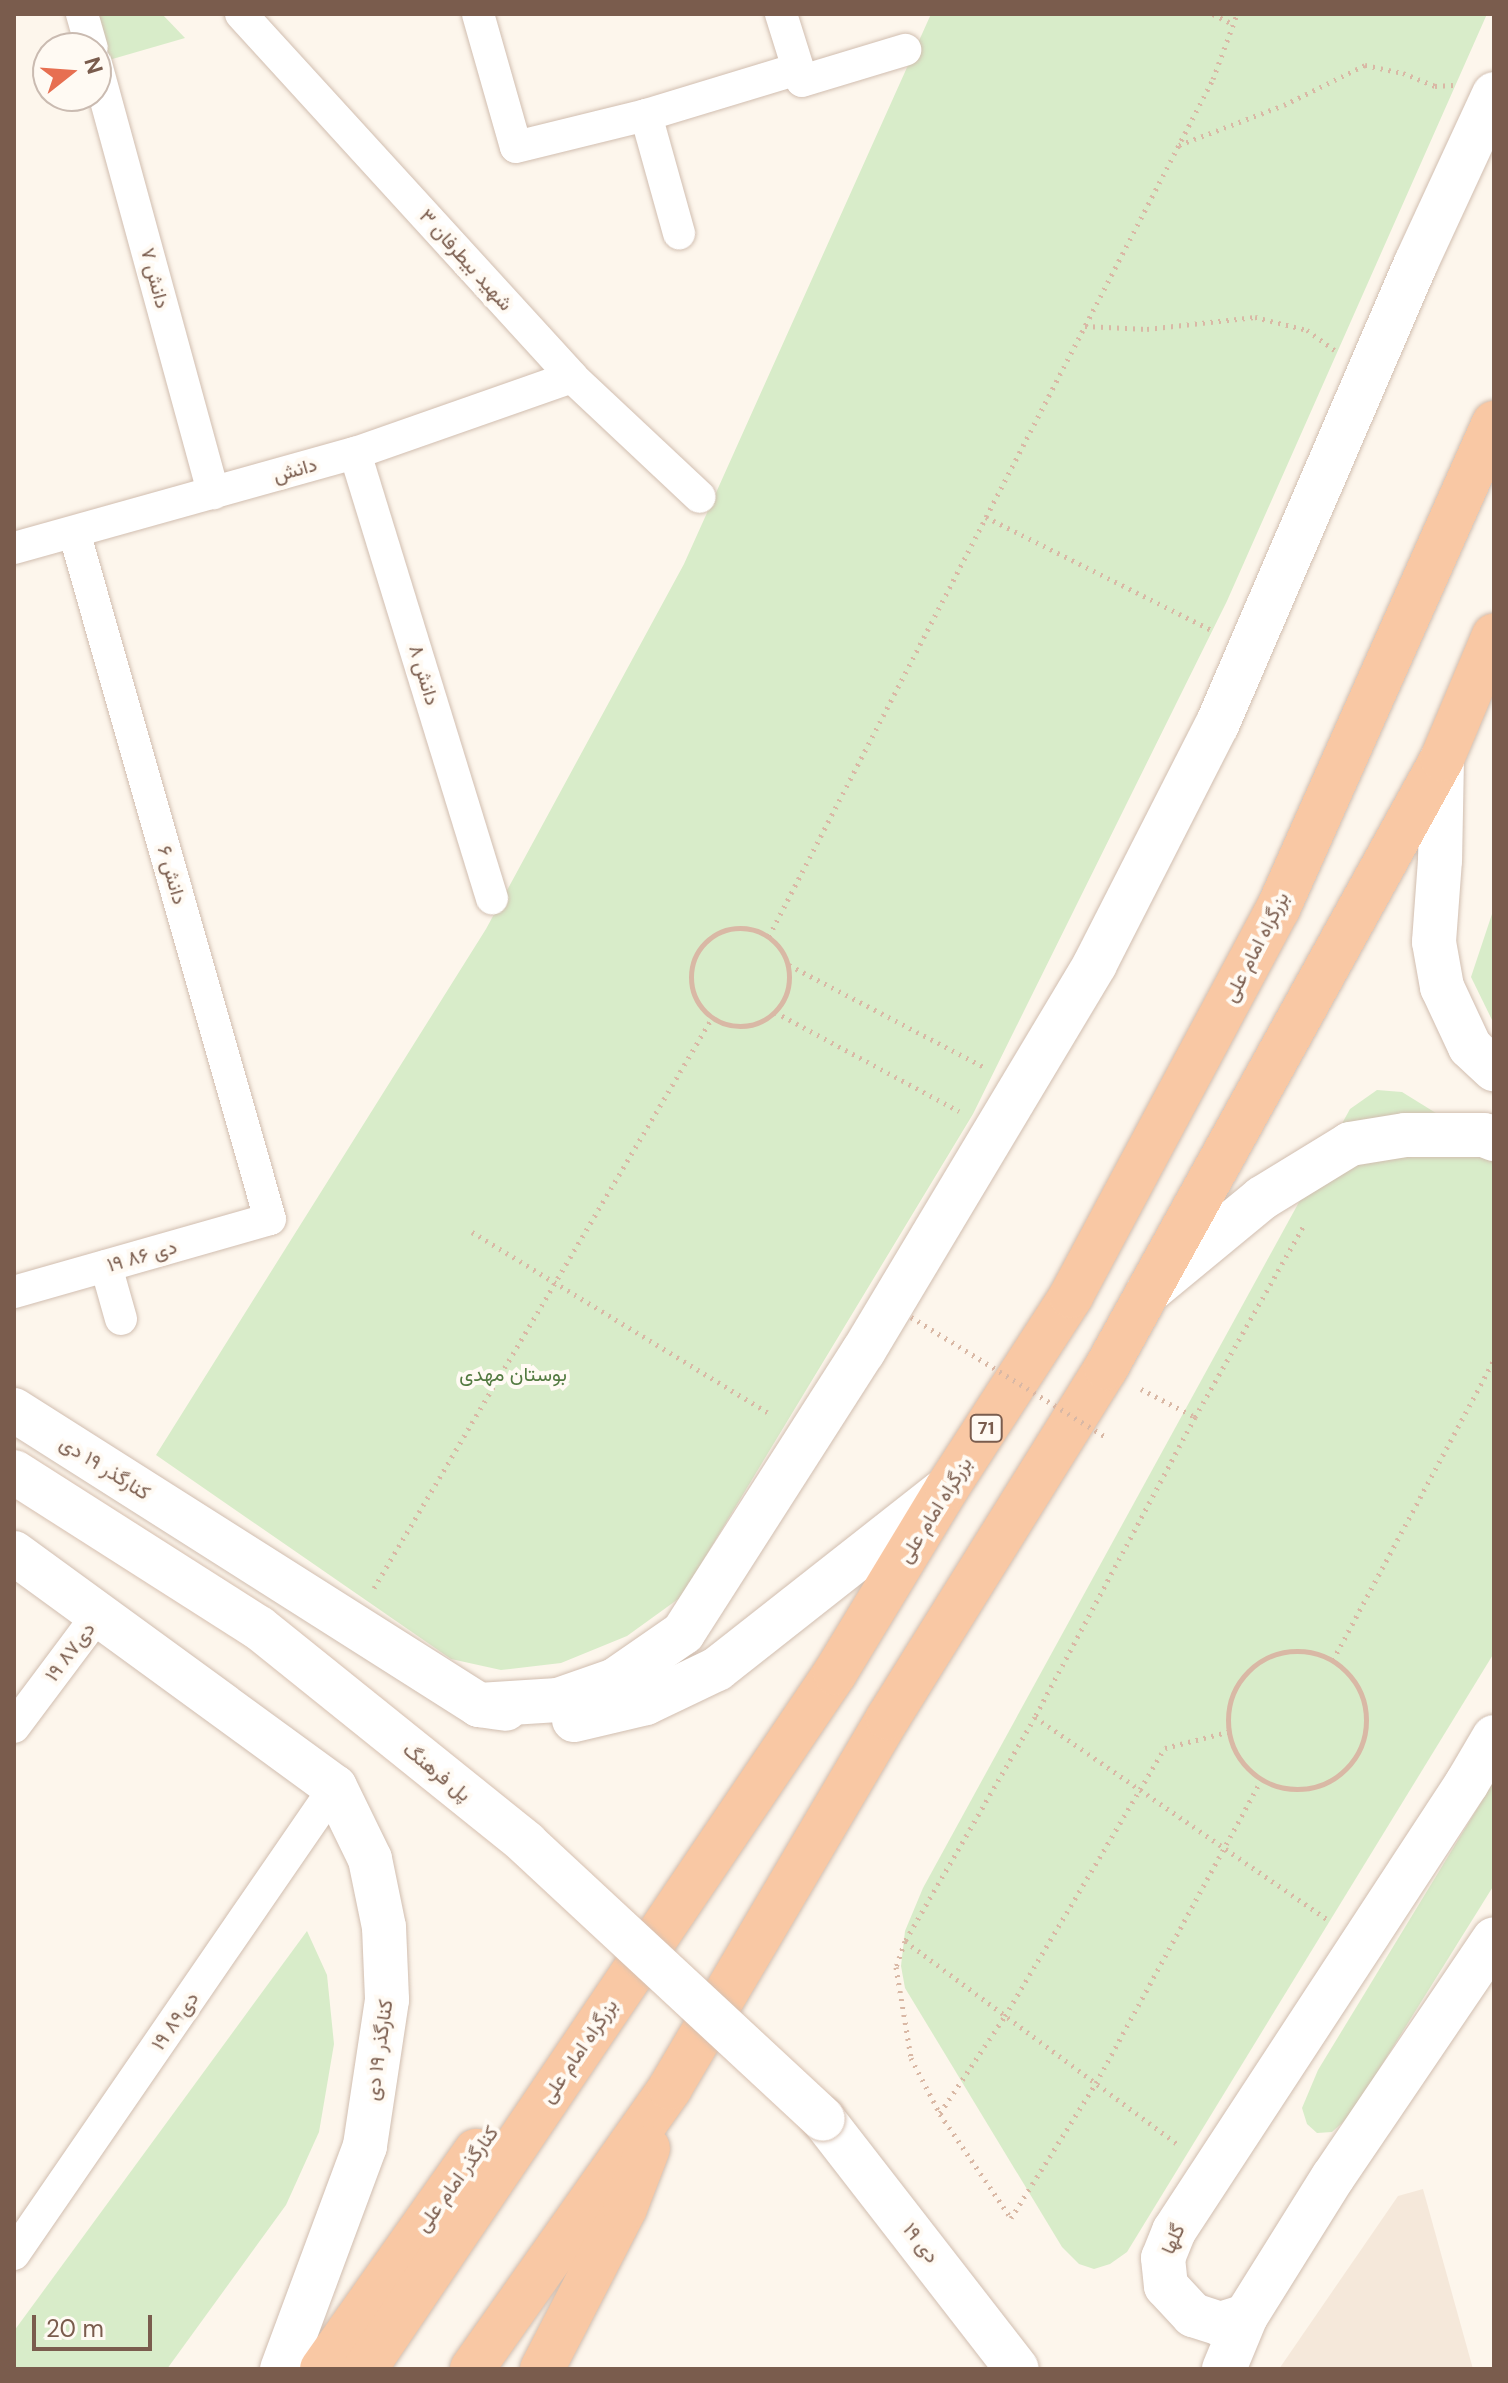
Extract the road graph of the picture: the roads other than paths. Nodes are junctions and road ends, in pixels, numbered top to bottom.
1 (241, 14) edge
2 (478, 14) edge
3 (781, 14) edge
4 (905, 50) dead end
5 (797, 69) junction
6 (1479, 89) edge
7 (109, 112) edge
8 (646, 115) junction
9 (679, 233) dead end
10 (572, 377) junction
11 (1494, 423) edge
12 (355, 453) junction
13 (213, 493) junction
14 (700, 497) dead end
15 (74, 532) junction
16 (14, 548) edge
17 (1494, 635) edge
18 (1442, 759) junction
19 (492, 898) dead end
20 (1482, 1058) edge
21 (1489, 1137) edge
22 (270, 1219) joint
23 (106, 1266) junction
24 (14, 1292) edge
25 (1148, 1292) junction
26 (121, 1319) dead end
27 (14, 1410) edge
28 (14, 1472) edge
29 (947, 1488) junction
30 (14, 1553) edge
31 (97, 1616) junction
32 (479, 1705) junction
33 (14, 1727) edge
34 (1494, 1737) edge
35 (335, 1787) junction
36 (1494, 1939) edge
37 (609, 2004) junction
38 (670, 2088) junction
39 (823, 2119) joint
40 (14, 2254) edge
41 (1246, 2316) junction
42 (282, 2369) edge
43 (322, 2369) edge
44 (365, 2369) edge
45 (472, 2369) edge
46 (542, 2369) edge
47 (1017, 2369) edge
48 (1224, 2369) edge

1 - 10 street, شهید بیطرفان ۳
2 - 8 street
3 - 5 street
4 - 5 street
5 - 8 street
6 - 32 main road
7 - 13 street, دانش ۷
8 - 9 street
10 - 12 street, دانش
10 - 14 street, شهید بیطرفان ۳
11 - 29 highway, بزرگراه امام علی / 71
12 - 13 street, دانش
12 - 19 street, دانش ۸
13 - 15 street, دانش
15 - 16 street, دانش
15 - 22 street, ۶ دانش
17 - 18 highway
18 - 20 main road
18 - 25 highway
21 - 25 main road
22 - 23 street, ۱۹ دی ۸۶
23 - 24 street, ۱۹ دی ۸۶
23 - 26 street
25 - 38 highway
27 - 32 main road, کنارگذر ۱۹ دی
28 - 39 main road, پل فرهنگ, bridge
29 - 32 main road
29 - 37 highway, بزرگراه امام علی / 71
30 - 31 main road, کنارگذر ۱۹ دی
31 - 33 street, ۱۹ دی۸۷
31 - 35 main road, کنارگذر ۱۹ دی
34 - 41 main road, گلها
35 - 40 street, ۱۹ دی۸۹
35 - 42 main road, کنارگذر ۱۹ دی
36 - 41 main road
37 - 43 highway, کنارگذر امام علی
37 - 44 highway, بزرگراه امام علی / 71
38 - 45 highway
38 - 46 highway
39 - 47 main road, ۱۹ دی
41 - 48 main road

